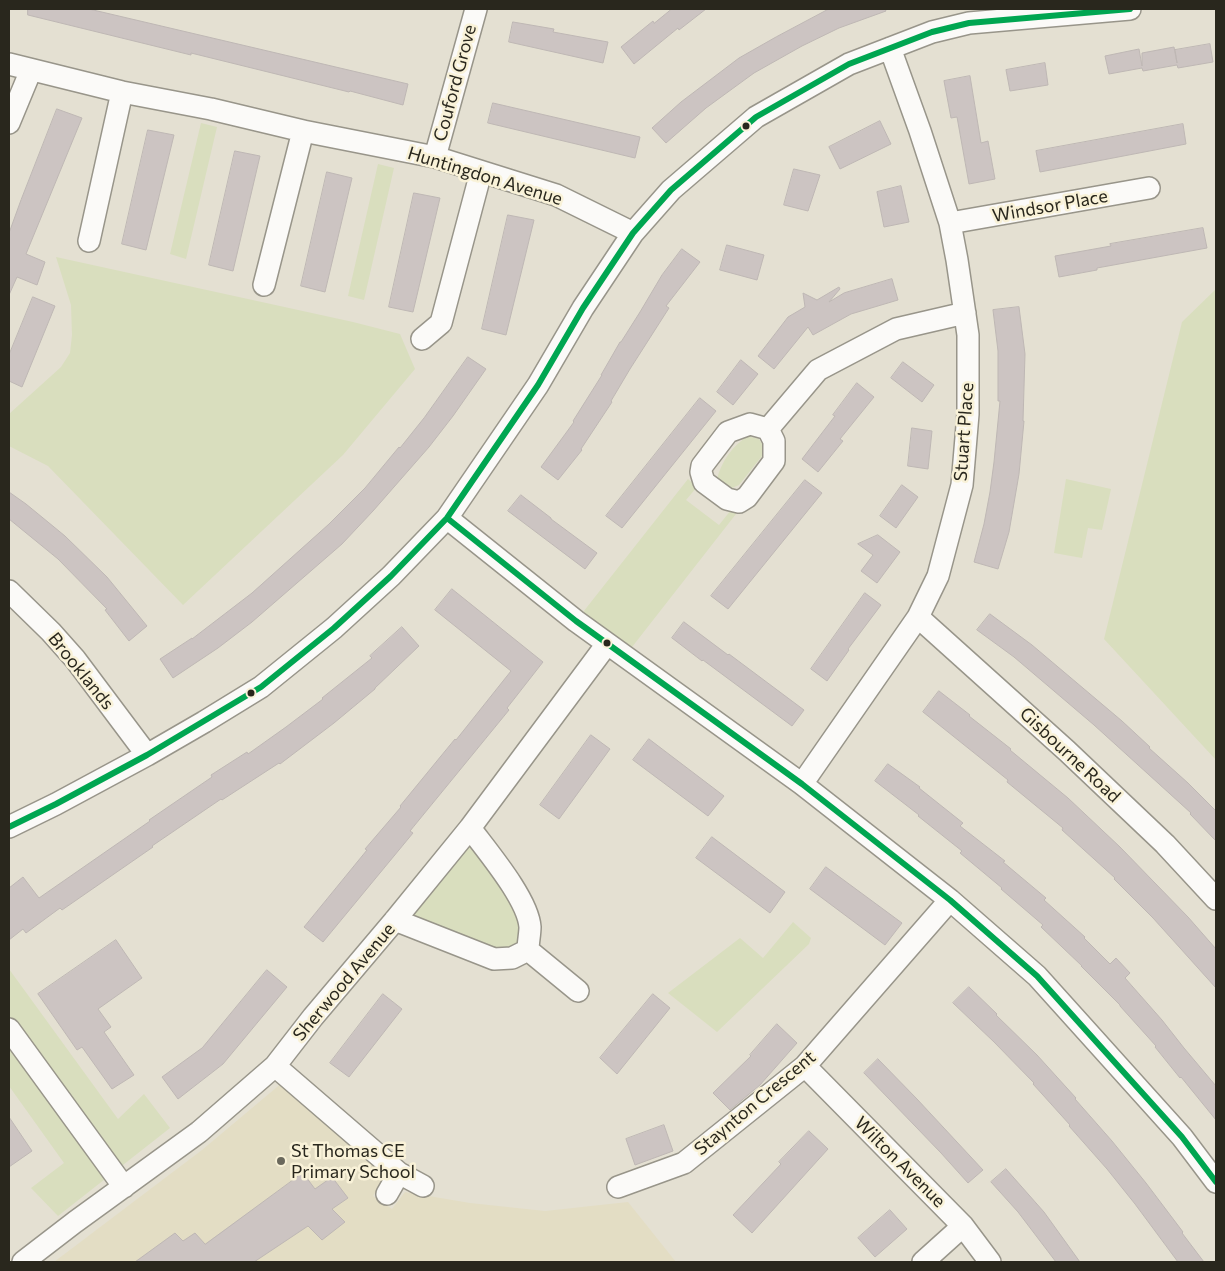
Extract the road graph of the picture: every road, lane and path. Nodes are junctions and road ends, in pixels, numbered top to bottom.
1 (476, 9) edge
2 (1130, 9) edge
3 (890, 48) junction
4 (9, 64) edge
5 (31, 70) junction
6 (122, 92) junction
7 (9, 123) edge
8 (302, 131) junction
9 (435, 157) junction
10 (481, 172) junction
11 (1149, 188) dead end
12 (950, 223) junction
13 (633, 233) junction
14 (89, 240) dead end
15 (264, 285) dead end
16 (965, 313) junction
17 (422, 339) dead end
18 (768, 429) dead end
19 (447, 518) junction
20 (9, 591) edge
21 (918, 617) junction
22 (607, 644) junction
23 (147, 756) junction
24 (802, 784) junction
25 (9, 827) edge
26 (470, 828) junction
27 (1216, 899) edge
28 (950, 900) junction
29 (395, 920) junction
30 (528, 950) junction
31 (578, 991) dead end
32 (9, 1029) edge
33 (275, 1066) junction
34 (805, 1066) junction
35 (399, 1173) junction
36 (1216, 1182) edge
37 (422, 1186) dead end
38 (124, 1187) junction
39 (618, 1187) dead end
40 (387, 1194) dead end
41 (963, 1226) junction
42 (23, 1262) edge
43 (923, 1262) edge
44 (990, 1262) edge

1 - 9 street, Couford Grove
2 - 3 street
3 - 12 street, Stuart Place
3 - 13 street
4 - 5 street, Huntingdon Avenue
5 - 6 street, Huntingdon Avenue
5 - 7 street
6 - 8 street, Huntingdon Avenue
6 - 14 street
8 - 9 street, Huntingdon Avenue
8 - 15 street
9 - 10 street, Huntingdon Avenue
10 - 13 street, Huntingdon Avenue
10 - 17 street
11 - 12 street, Windsor Place
12 - 16 street, Stuart Place
13 - 19 street
16 - 18 street
16 - 21 street, Stuart Place
19 - 22 street
19 - 23 street
20 - 23 street, Brooklands
21 - 24 street, Stuart Place
21 - 27 street, Gisbourne Road
22 - 24 street
22 - 26 street, Sherwood Avenue
23 - 25 street
24 - 28 street
26 - 29 street, Sherwood Avenue
26 - 30 street
28 - 34 street, Staynton Crescent
28 - 36 street
29 - 30 street
29 - 33 street, Sherwood Avenue
30 - 31 street
32 - 38 street
33 - 35 street
33 - 38 street, Sherwood Avenue
34 - 39 street, Staynton Crescent
34 - 41 street, Wilton Avenue
35 - 37 street
35 - 40 street
38 - 42 street, Sherwood Avenue
41 - 43 street
41 - 44 street, Wilton Avenue

